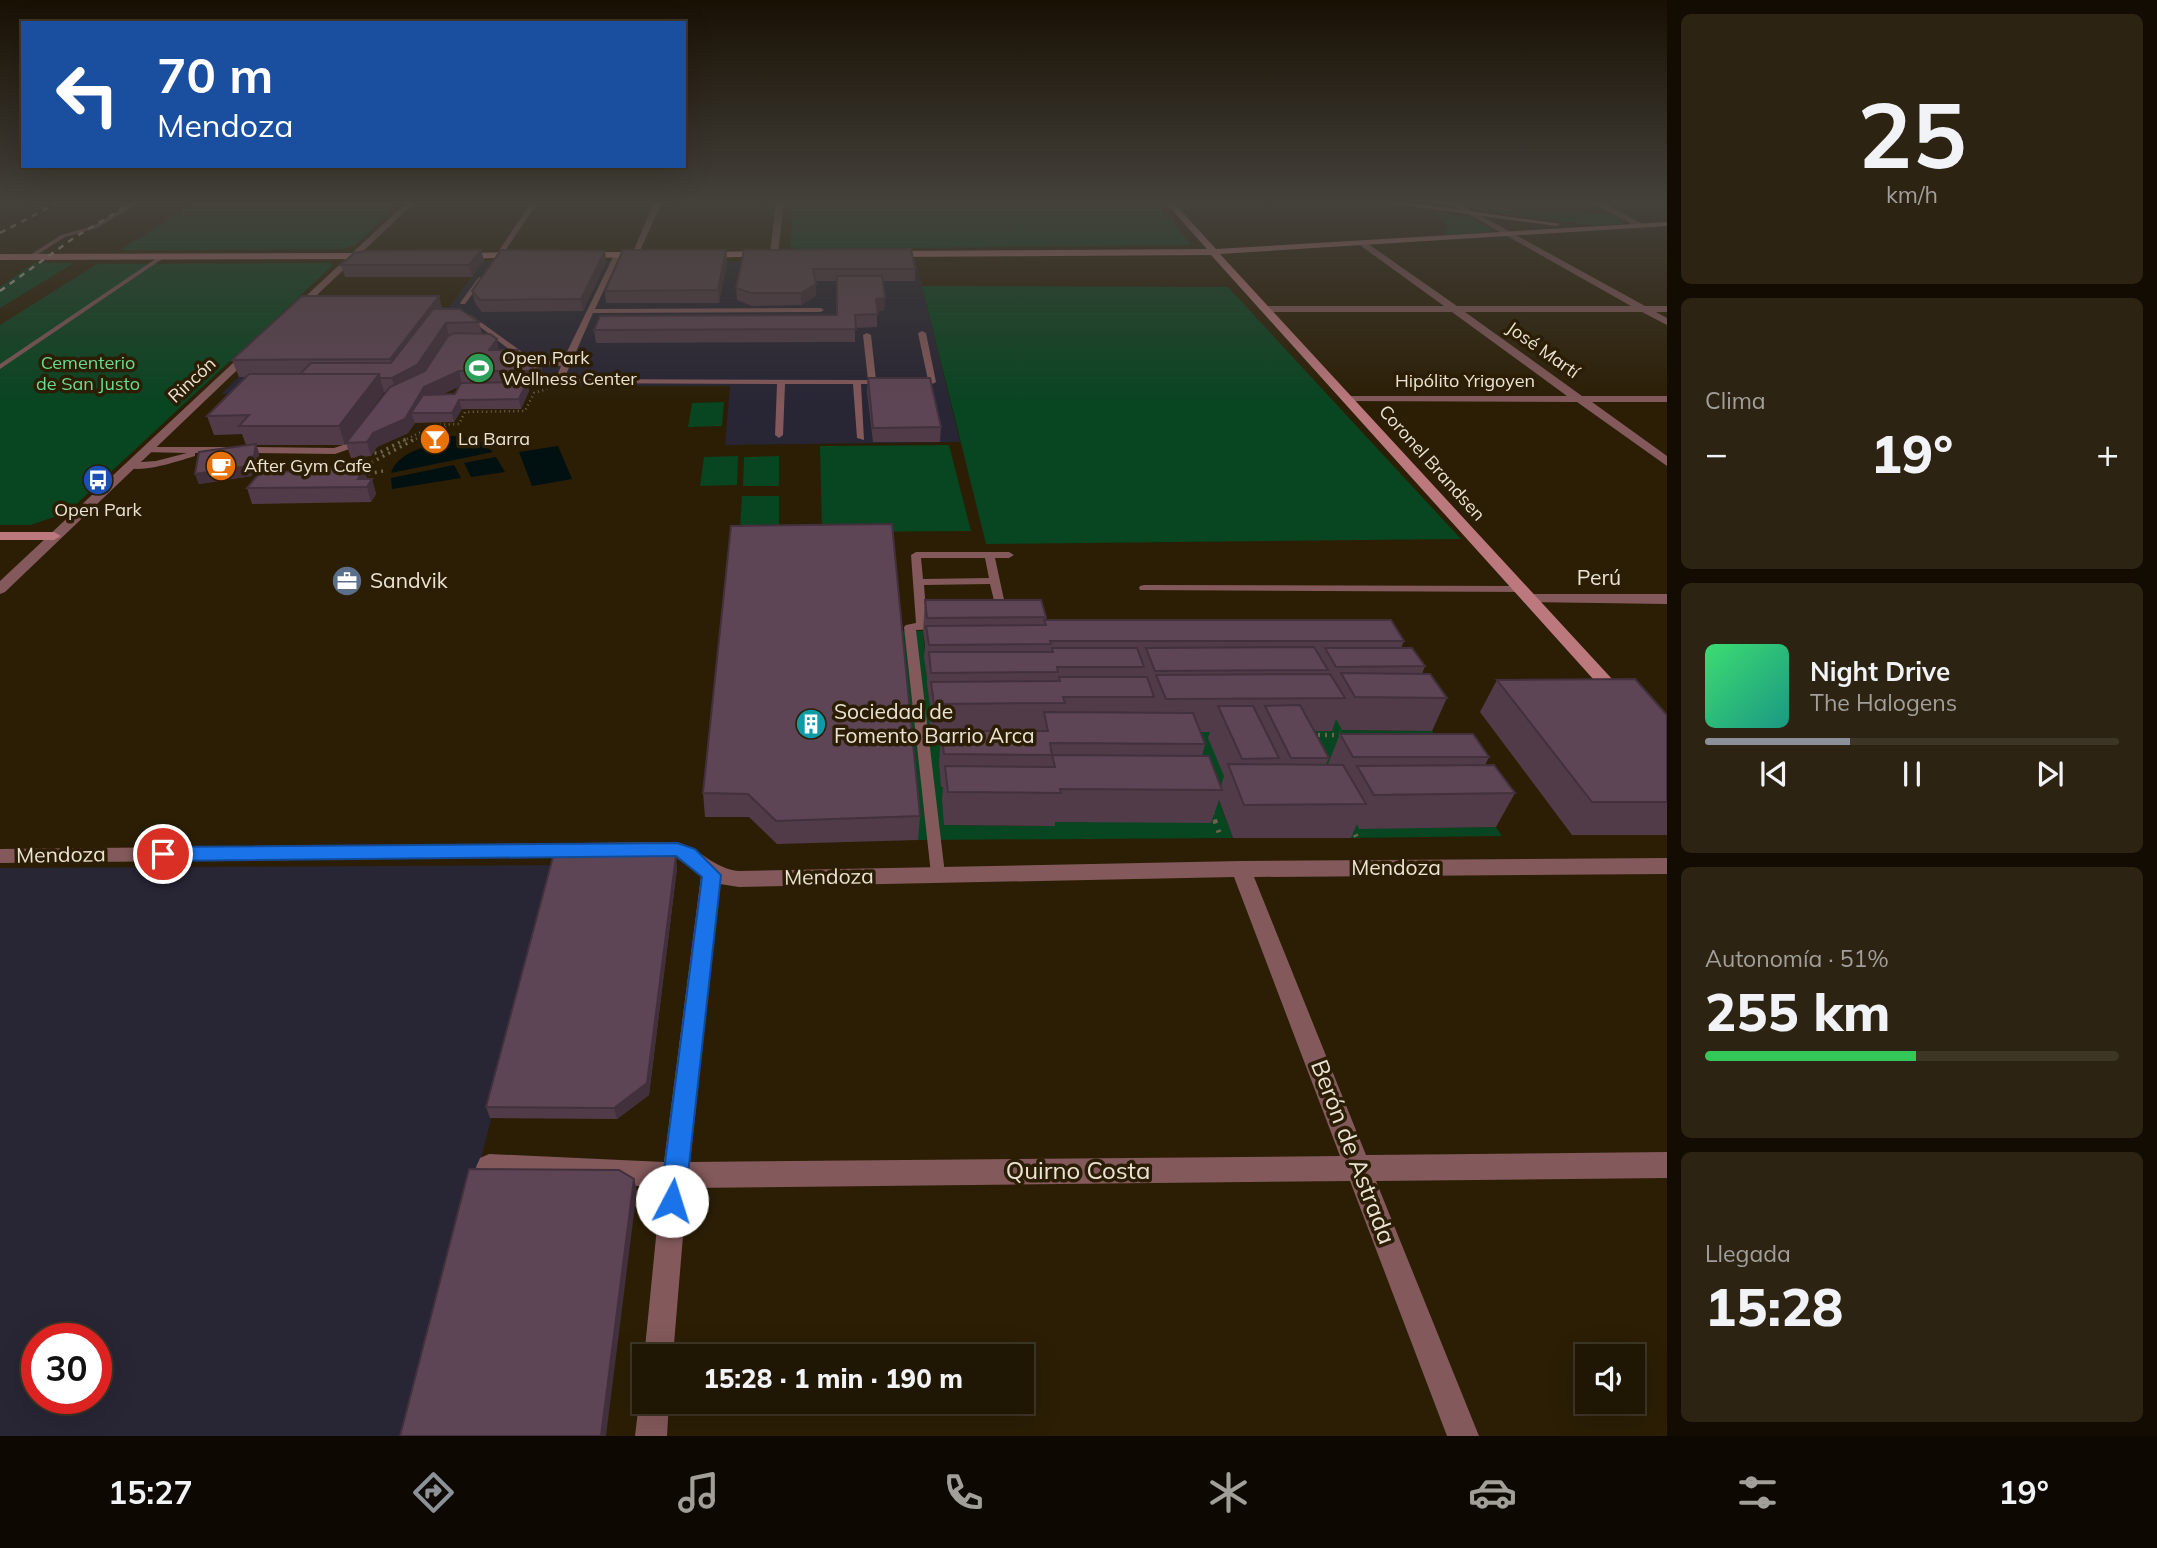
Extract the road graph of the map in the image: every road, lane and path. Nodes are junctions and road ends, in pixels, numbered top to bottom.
1 (144, 269) edge
2 (340, 269) edge
3 (610, 269) edge
4 (1227, 269) edge
5 (1399, 269) edge
6 (1571, 269) edge
7 (484, 274) edge
8 (463, 303) dead end
9 (1264, 309) junction
10 (1454, 309) junction
11 (1644, 309) junction
12 (1667, 309) edge
13 (821, 310) dead end
14 (590, 311) junction
15 (469, 316) edge
16 (288, 317) edge
17 (1667, 322) edge
18 (922, 333) dead end
19 (493, 335) junction
20 (867, 335) edge
21 (482, 337) edge
22 (257, 346) edge
23 (565, 364) junction
24 (0, 367) edge
25 (559, 381) junction
26 (781, 382) junction
27 (857, 382) junction
28 (872, 382) junction
29 (896, 382) edge
30 (908, 382) edge
31 (1581, 398) junction
32 (1348, 399) junction
33 (1667, 399) edge
34 (366, 427) edge
35 (461, 427) dead end
36 (779, 435) dead end
37 (861, 438) dead end
38 (145, 450) junction
39 (202, 450) junction
40 (335, 451) junction
41 (1667, 462) edge
42 (128, 466) junction
43 (383, 471) dead end
44 (0, 536) edge
45 (54, 536) junction
46 (989, 555) junction
47 (1009, 555) dead end
48 (995, 581) junction
49 (918, 582) junction
50 (1144, 588) dead end
51 (0, 589) edge
52 (1526, 594) junction
53 (1667, 599) edge
54 (921, 610) junction
55 (934, 610) edge
56 (988, 610) edge
57 (922, 626) junction
58 (948, 626) edge
59 (1631, 710) edge
60 (1333, 723) edge
61 (1339, 735) junction
62 (1352, 735) edge
63 (1308, 744) edge
64 (1210, 805) edge
65 (1346, 816) edge
66 (1222, 838) dead end
67 (1357, 838) edge
68 (0, 856) edge
69 (1667, 866) edge
70 (1241, 869) junction
71 (938, 874) junction
72 (711, 875) junction
73 (1667, 1165) edge
74 (489, 1167) edge
75 (1360, 1169) junction
76 (675, 1175) junction
77 (659, 1344) edge
78 (653, 1414) edge
79 (651, 1436) edge
80 (1463, 1436) edge

1 - 24 lane
2 - 16 street
3 - 14 lane
4 - 9 street, Coronel Brandsen
5 - 10 street, José Martí
6 - 11 street
7 - 8 lane
9 - 10 street
9 - 32 street, Coronel Brandsen
10 - 11 street
10 - 31 street, José Martí
11 - 12 street
11 - 17 street
13 - 14 lane
14 - 23 lane
15 - 19 lane
18 - 30 lane
19 - 21 lane
19 - 23 lane
20 - 28 lane
22 - 38 street, Rincón
23 - 25 lane
25 - 26 lane
25 - 40 path
26 - 27 lane
26 - 36 lane
27 - 28 lane
27 - 37 lane
28 - 29 lane
31 - 32 street, Hipólito Yrigoyen
31 - 33 street, Hipólito Yrigoyen
31 - 41 street, José Martí
32 - 52 street, Coronel Brandsen
34 - 40 lane
35 - 43 path
38 - 39 lane
38 - 42 street, Rincón
39 - 40 lane
39 - 42 lane
42 - 45 street, Rincón
44 - 45 street
45 - 51 street, Rincón
46 - 47 lane
46 - 48 lane
46 - 49 lane
48 - 49 lane
48 - 56 lane
49 - 54 lane
50 - 52 lane
52 - 53 street, Perú
52 - 59 street, Coronel Brandsen
54 - 55 lane
54 - 57 lane
57 - 58 lane
57 - 71 lane
60 - 61 path
61 - 62 path
61 - 63 path
64 - 66 path
65 - 67 path
68 - 72 street, Mendoza
69 - 70 street, Mendoza
70 - 71 street, Mendoza
70 - 75 street, Berón de Astrada
71 - 72 street, Mendoza
72 - 76 street
73 - 75 street, Quirno Costa
74 - 76 street, Quirno Costa
75 - 76 street, Quirno Costa
75 - 80 street, Berón de Astrada
76 - 77 street
78 - 79 street

